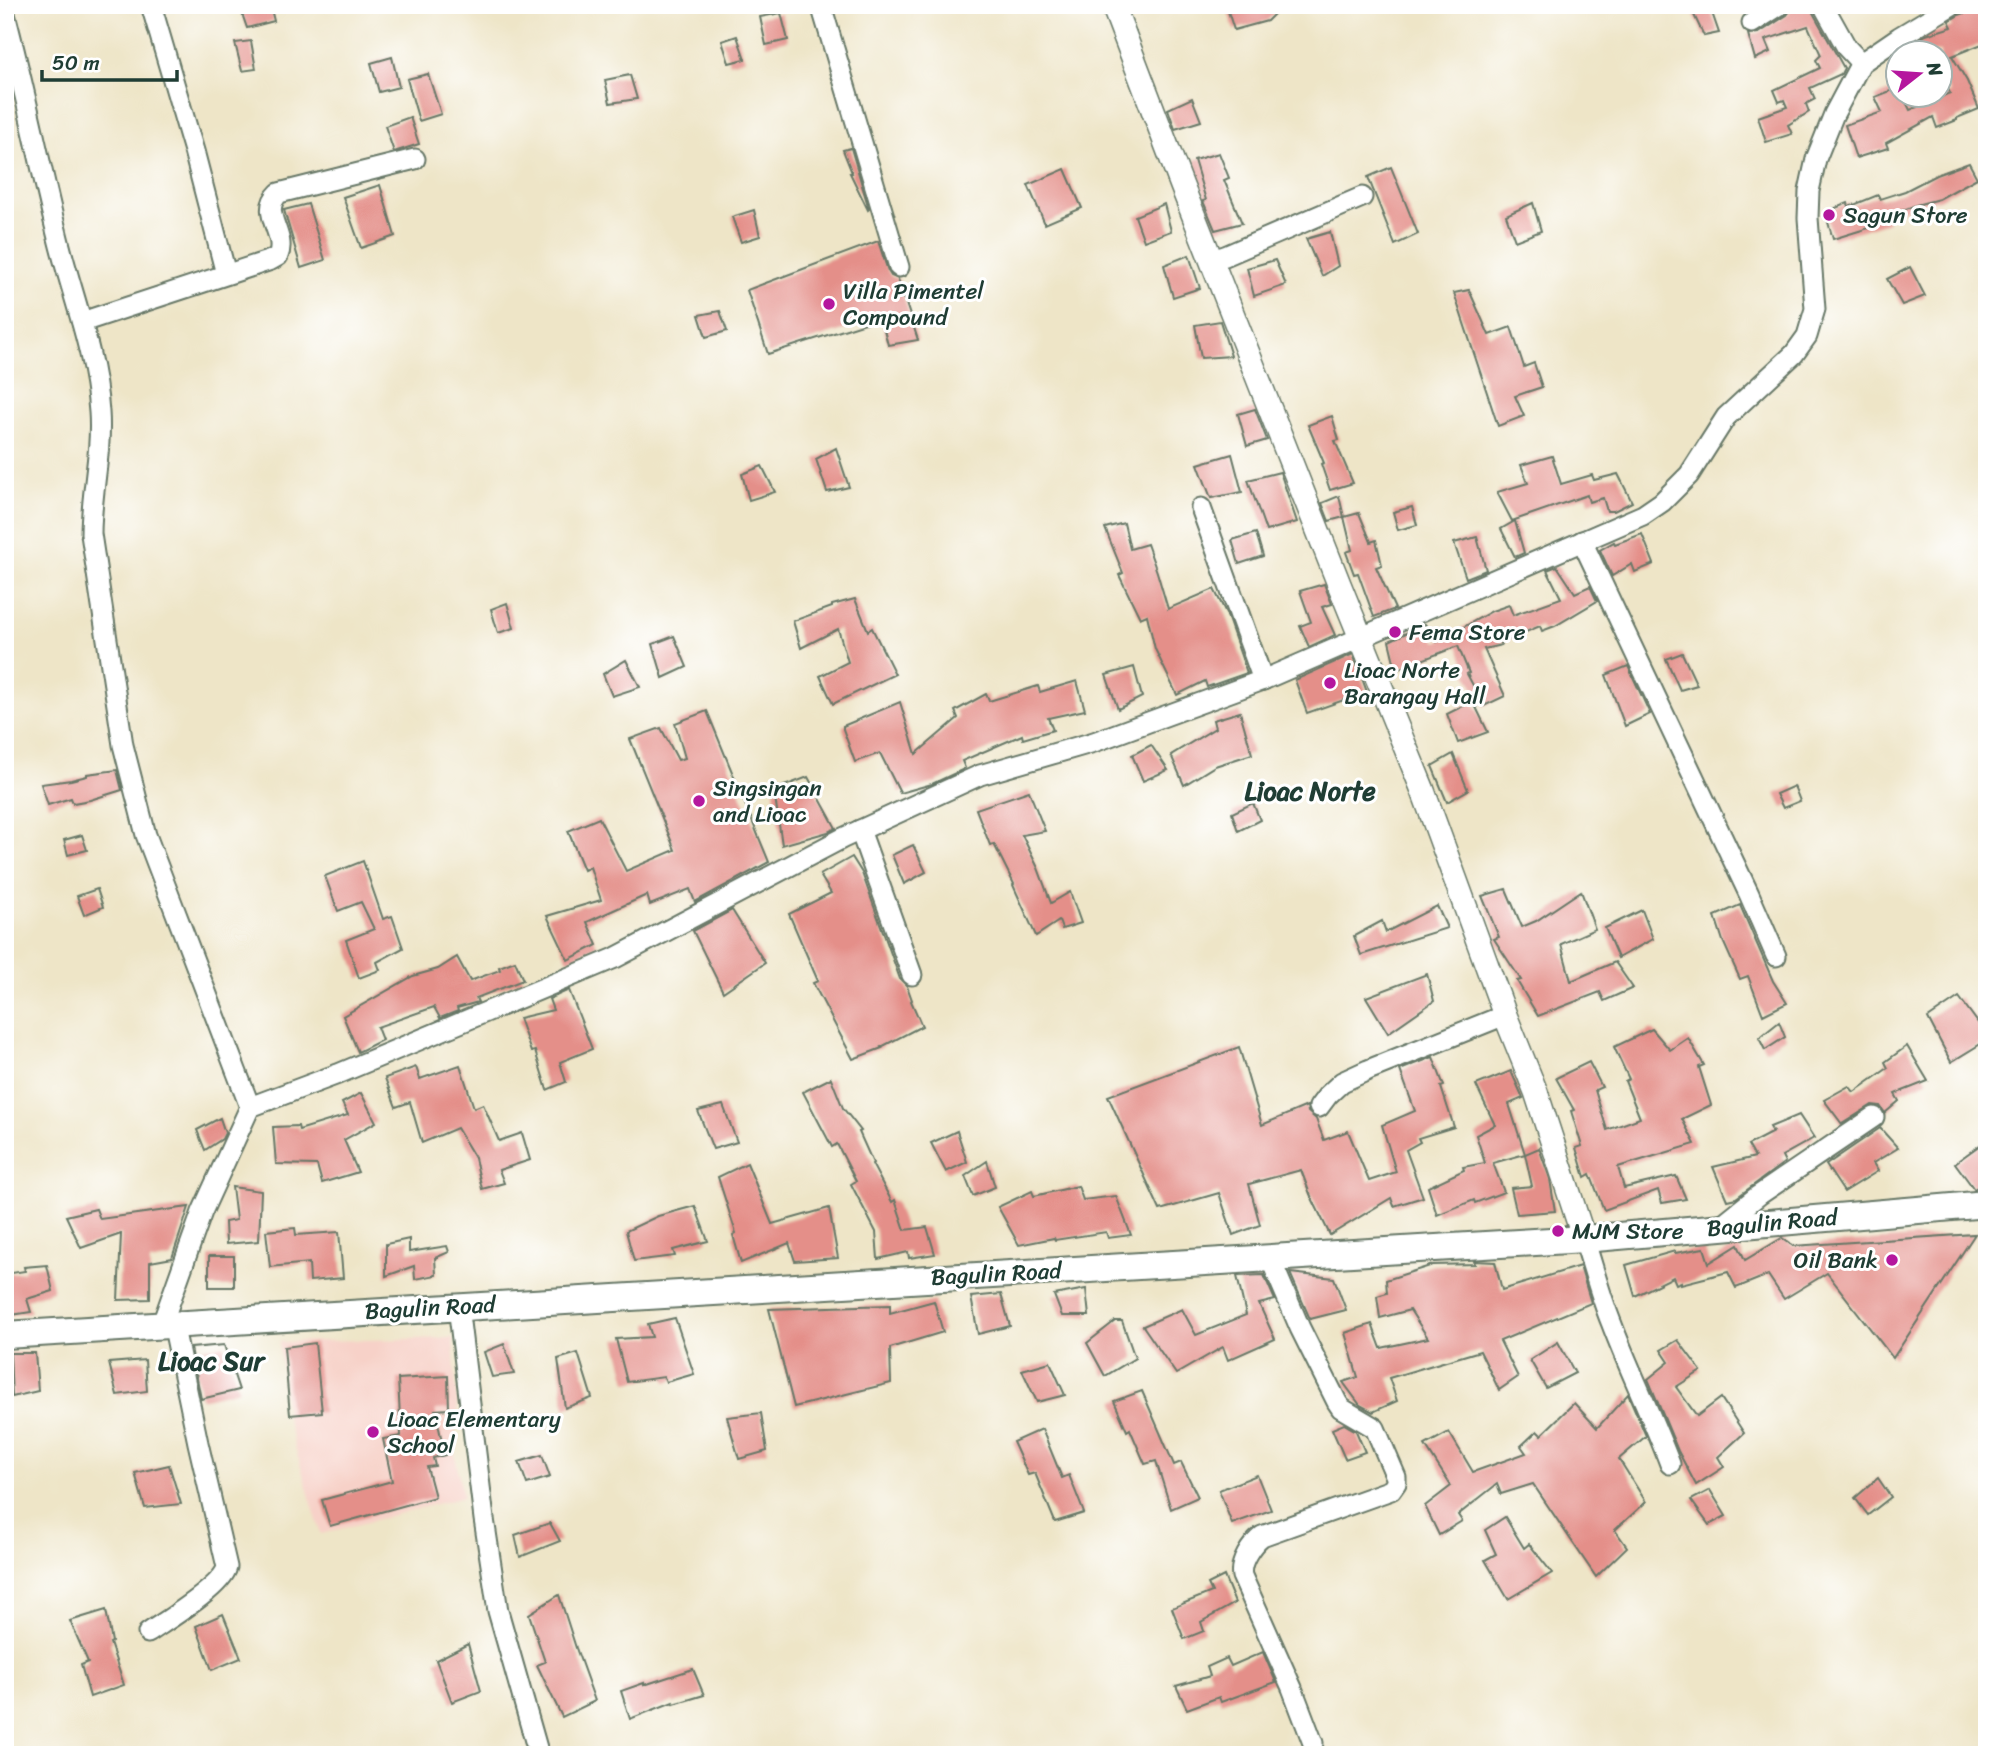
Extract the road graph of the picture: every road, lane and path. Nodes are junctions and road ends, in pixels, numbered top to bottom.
1 (151, 5) edge
2 (821, 5) edge
3 (1113, 5) edge
4 (1780, 5) edge
5 (1823, 5) edge
6 (1952, 5) edge
7 (5, 14) edge
8 (1752, 23) dead end
9 (1861, 63) junction
10 (415, 159) dead end
11 (1362, 197) dead end
12 (1211, 260) junction
13 (899, 267) dead end
14 (226, 274) junction
15 (82, 322) junction
16 (1202, 508) dead end
17 (1582, 541) junction
18 (1361, 637) junction
19 (1263, 680) junction
20 (860, 830) junction
21 (1776, 956) dead end
22 (912, 975) dead end
23 (1505, 1016) junction
24 (250, 1107) junction
25 (1319, 1107) dead end
26 (1874, 1117) dead end
27 (1987, 1204) edge
28 (1718, 1228) junction
29 (1584, 1239) junction
30 (1270, 1258) junction
31 (458, 1306) junction
32 (168, 1324) junction
33 (5, 1335) edge
34 (1670, 1464) dead end
35 (148, 1633) dead end
36 (1313, 1743) dead end
37 (539, 1755) edge

1 - 14 street
2 - 13 street
3 - 12 street
4 - 8 street
5 - 9 street
6 - 9 street
7 - 15 street
9 - 17 street
10 - 14 street
11 - 12 street
12 - 18 street
14 - 15 street
15 - 24 street
16 - 19 street
17 - 18 street
17 - 21 street
18 - 19 street
18 - 23 street
19 - 20 street
20 - 22 street
20 - 24 street
23 - 25 street
23 - 29 street
24 - 32 street
26 - 28 street
27 - 28 main road, Bagulin Road
28 - 29 main road, Bagulin Road
29 - 30 main road, Bagulin Road
29 - 34 street
30 - 31 main road, Bagulin Road
30 - 36 street
31 - 32 main road, Bagulin Road
31 - 37 street
32 - 33 main road, Bagulin Road
32 - 35 street

